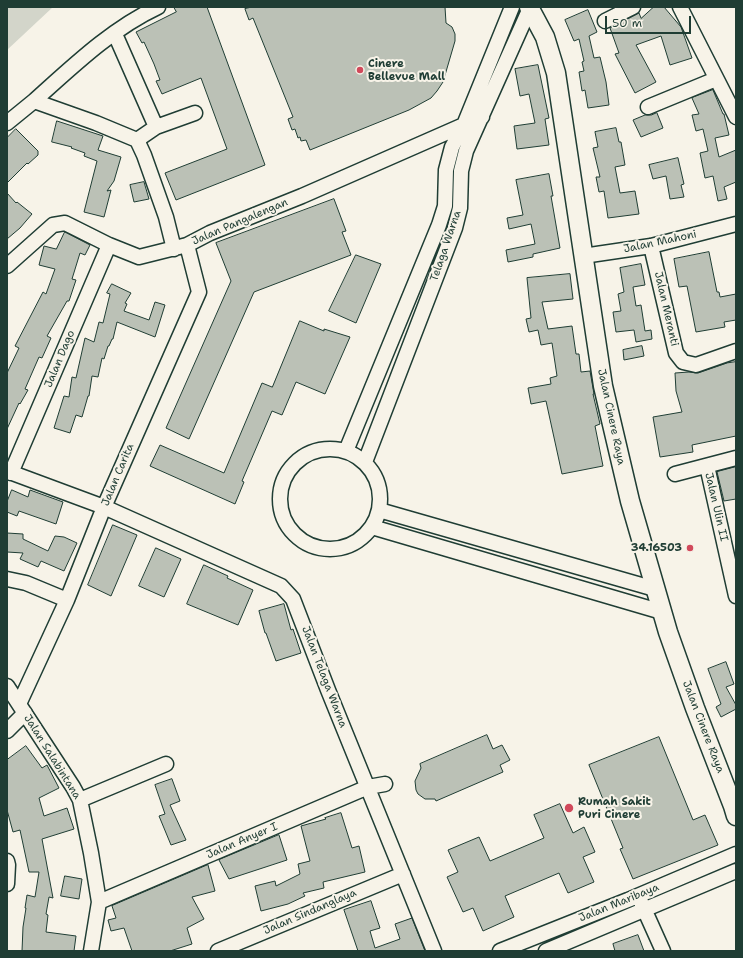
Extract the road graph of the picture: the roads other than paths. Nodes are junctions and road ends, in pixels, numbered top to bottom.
1 (158, 7) edge
2 (512, 7) edge
3 (633, 7) edge
4 (680, 7) edge
5 (530, 8) edge
6 (605, 21) dead end
7 (115, 34) junction
8 (716, 79) junction
9 (34, 101) junction
10 (648, 107) dead end
11 (195, 113) dead end
12 (482, 117) junction
13 (736, 117) edge
14 (7, 123) edge
15 (464, 125) junction
16 (156, 127) junction
17 (137, 140) junction
18 (736, 224) edge
19 (110, 245) junction
20 (651, 246) junction
21 (180, 247) junction
22 (583, 256) junction
23 (7, 266) edge
24 (736, 351) edge
25 (346, 451) junction
26 (736, 458) edge
27 (365, 462) junction
28 (707, 466) junction
29 (9, 472) edge
30 (675, 474) dead end
31 (104, 507) junction
32 (379, 510) junction
33 (372, 526) junction
34 (7, 579) edge
35 (655, 589) junction
36 (736, 596) edge
37 (67, 600) junction
38 (662, 612) junction
39 (7, 686) edge
40 (22, 708) junction
41 (7, 731) edge
42 (166, 764) dead end
43 (385, 784) dead end
44 (368, 787) junction
45 (80, 800) junction
46 (736, 816) edge
47 (736, 854) edge
48 (7, 861) edge
49 (736, 871) edge
50 (403, 874) junction
51 (7, 884) edge
52 (639, 896) junction
53 (99, 902) junction
54 (644, 910) junction
55 (90, 951) edge
56 (218, 951) edge
57 (434, 951) edge
58 (500, 951) edge
59 (546, 951) edge
60 (663, 951) edge

1 - 7 street
2 - 15 street, Telaga Warna
3 - 6 street
4 - 8 street
5 - 12 street, Telaga Warna
5 - 22 main road, Jalan Cinere Raya
7 - 9 street
7 - 16 street
8 - 10 street
8 - 13 street
9 - 14 street
9 - 17 street
11 - 16 street
12 - 15 street, Jalan Pangalengan
12 - 27 street, Telaga Warna
15 - 21 street, Jalan Pangalengan
15 - 25 street, Telaga Warna
16 - 17 street
17 - 21 street, Jalan Carita
18 - 20 street, Jalan Mahoni
19 - 21 street, Jalan Pangalengan
19 - 23 street, Jalan Pangalengan
19 - 29 street, Jalan Dago
20 - 22 street, Jalan Mahoni
20 - 24 street, Jalan Meranti
21 - 31 street, Jalan Carita
22 - 35 main road, Jalan Cinere Raya
25 - 27 street
25 - 33 street
26 - 28 street
27 - 32 street
28 - 30 street
28 - 36 street, Jalan Ulin II
29 - 31 street, Jalan Telaga Warna
31 - 37 street, Jalan Carita
31 - 44 street, Jalan Telaga Warna
32 - 33 street
32 - 35 street
33 - 38 street
34 - 37 street
35 - 38 main road, Jalan Cinere Raya
37 - 40 street, Jalan Carita
38 - 46 main road, Jalan Cinere Raya
39 - 40 street, Jalan Salabintana
40 - 41 street, Jalan Carita
40 - 45 street, Jalan Salabintana
42 - 45 street
43 - 44 street, Jalan Anyer I
44 - 50 street, Jalan Telaga Warna
44 - 53 street, Jalan Anyer I
45 - 53 street, Jalan Salabintana
47 - 52 street, Jalan Maribaya
48 - 51 street
49 - 54 street, Jalan Maribaya
50 - 56 street, Jalan Sindanglaya
50 - 57 street, Jalan Telaga Warna
52 - 54 street
52 - 58 street, Jalan Maribaya
53 - 55 street, Jalan Salabintana
54 - 59 street, Jalan Maribaya
54 - 60 street

